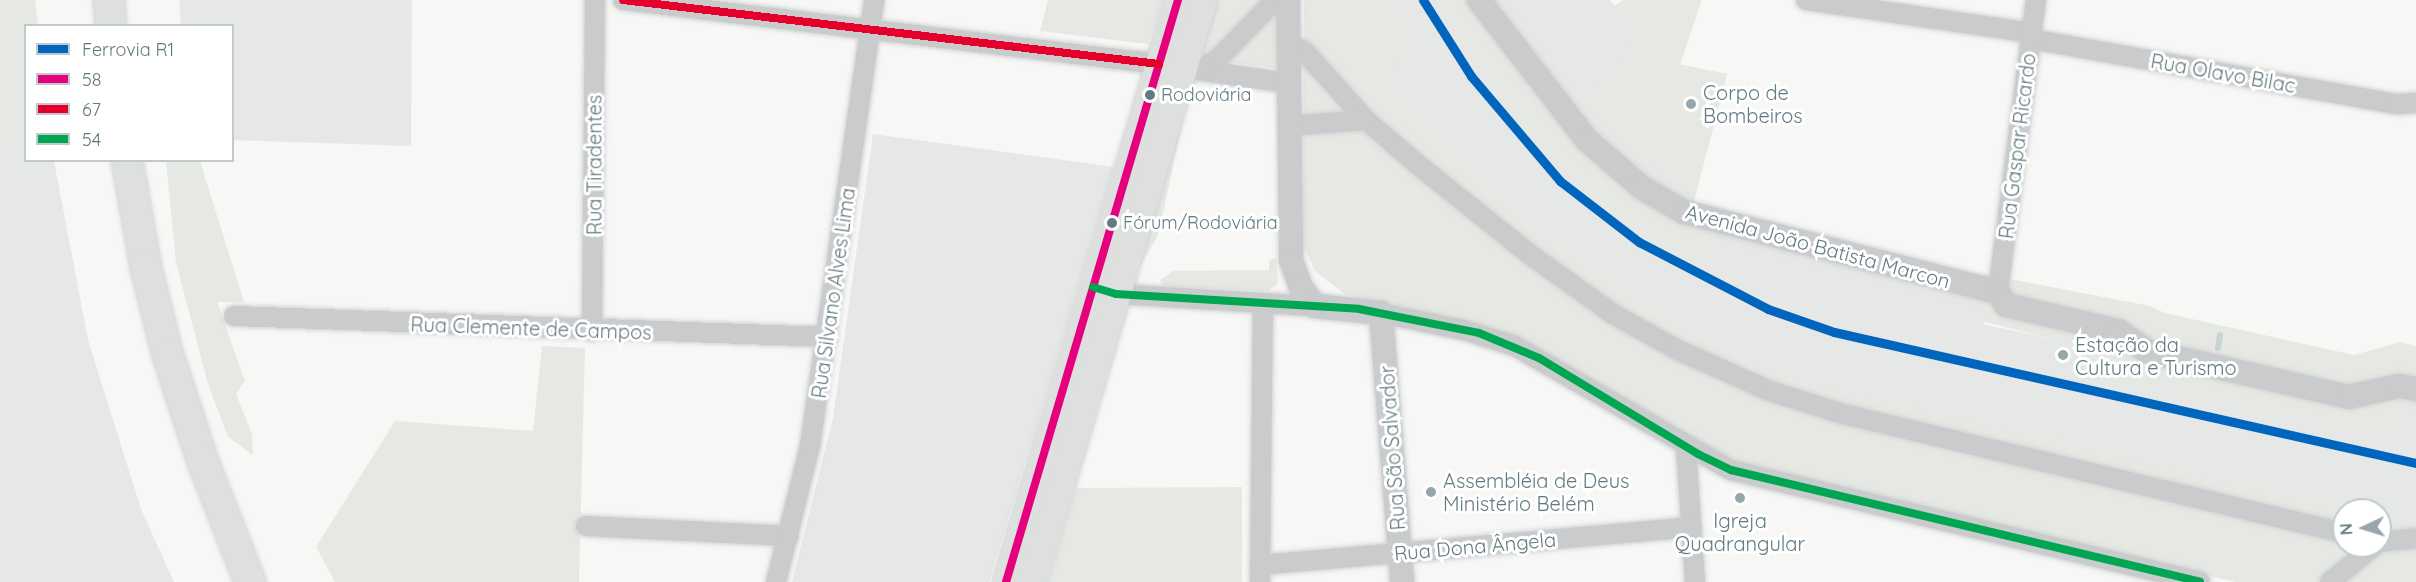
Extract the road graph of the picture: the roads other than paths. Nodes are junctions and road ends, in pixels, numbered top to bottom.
1 (109, 0) edge
2 (594, 0) edge
3 (623, 0) edge
4 (874, 0) edge
5 (1178, 0) edge
6 (1203, 0) edge
7 (1275, 0) edge
8 (1287, 0) edge
9 (1479, 0) edge
10 (1806, 0) edge
11 (2036, 0) edge
12 (111, 24) edge
13 (870, 29) junction
14 (2031, 36) junction
15 (1288, 43) junction
16 (1181, 67) junction
17 (1287, 83) junction
18 (2416, 103) edge
19 (1366, 120) junction
20 (1288, 126) junction
21 (127, 162) edge
22 (1105, 290) junction
23 (1998, 292) junction
24 (1263, 303) junction
25 (1315, 306) junction
26 (1381, 314) junction
27 (234, 316) dead end
28 (592, 331) junction
29 (828, 338) junction
30 (1086, 353) junction
31 (2416, 389) edge
32 (1686, 447) junction
33 (586, 526) dead end
34 (1691, 527) junction
35 (2332, 530) edge
36 (789, 536) junction
37 (2416, 538) edge
38 (2392, 541) edge
39 (1400, 553) junction
40 (2359, 558) edge
41 (1260, 573) edge
42 (246, 577) edge
43 (776, 582) edge
44 (1006, 582) edge
45 (1032, 582) edge
46 (1402, 582) edge
47 (1695, 582) edge
48 (2200, 582) edge
49 (2330, 582) edge

1 - 12 main road
2 - 28 street, Rua Tiradentes
3 - 13 street
4 - 13 street, Rua Silvano Alves Lima
5 - 16 main road
6 - 16 main road
7 - 16 street
8 - 15 street
9 - 23 street, Avenida João Batista Marcon
10 - 14 street, Rua Olavo Bilac
11 - 14 street, Rua Gaspar Ricardo
13 - 16 street
13 - 29 street, Rua Silvano Alves Lima
14 - 18 street, Rua Olavo Bilac
14 - 23 street, Rua Gaspar Ricardo
15 - 17 street
15 - 19 street
16 - 17 street
16 - 22 main road
17 - 20 street
19 - 20 street
19 - 35 street
20 - 25 street
21 - 42 main road
22 - 24 street
22 - 30 main road
23 - 31 street
24 - 25 street
24 - 41 street
25 - 26 street
26 - 32 street
26 - 39 street, Rua São Salvador
27 - 28 street, Rua Clemente de Campos
28 - 29 street, Rua Clemente de Campos
29 - 36 street, Rua Silvano Alves Lima
30 - 44 main road
30 - 45 main road
32 - 34 street
32 - 48 street
33 - 36 street
34 - 39 street, Rua Dona Ângela
34 - 47 street
36 - 43 street, Rua Silvano Alves Lima
37 - 38 street
39 - 41 street, Rua Dona Ângela
39 - 46 street, Rua São Salvador
40 - 49 street

